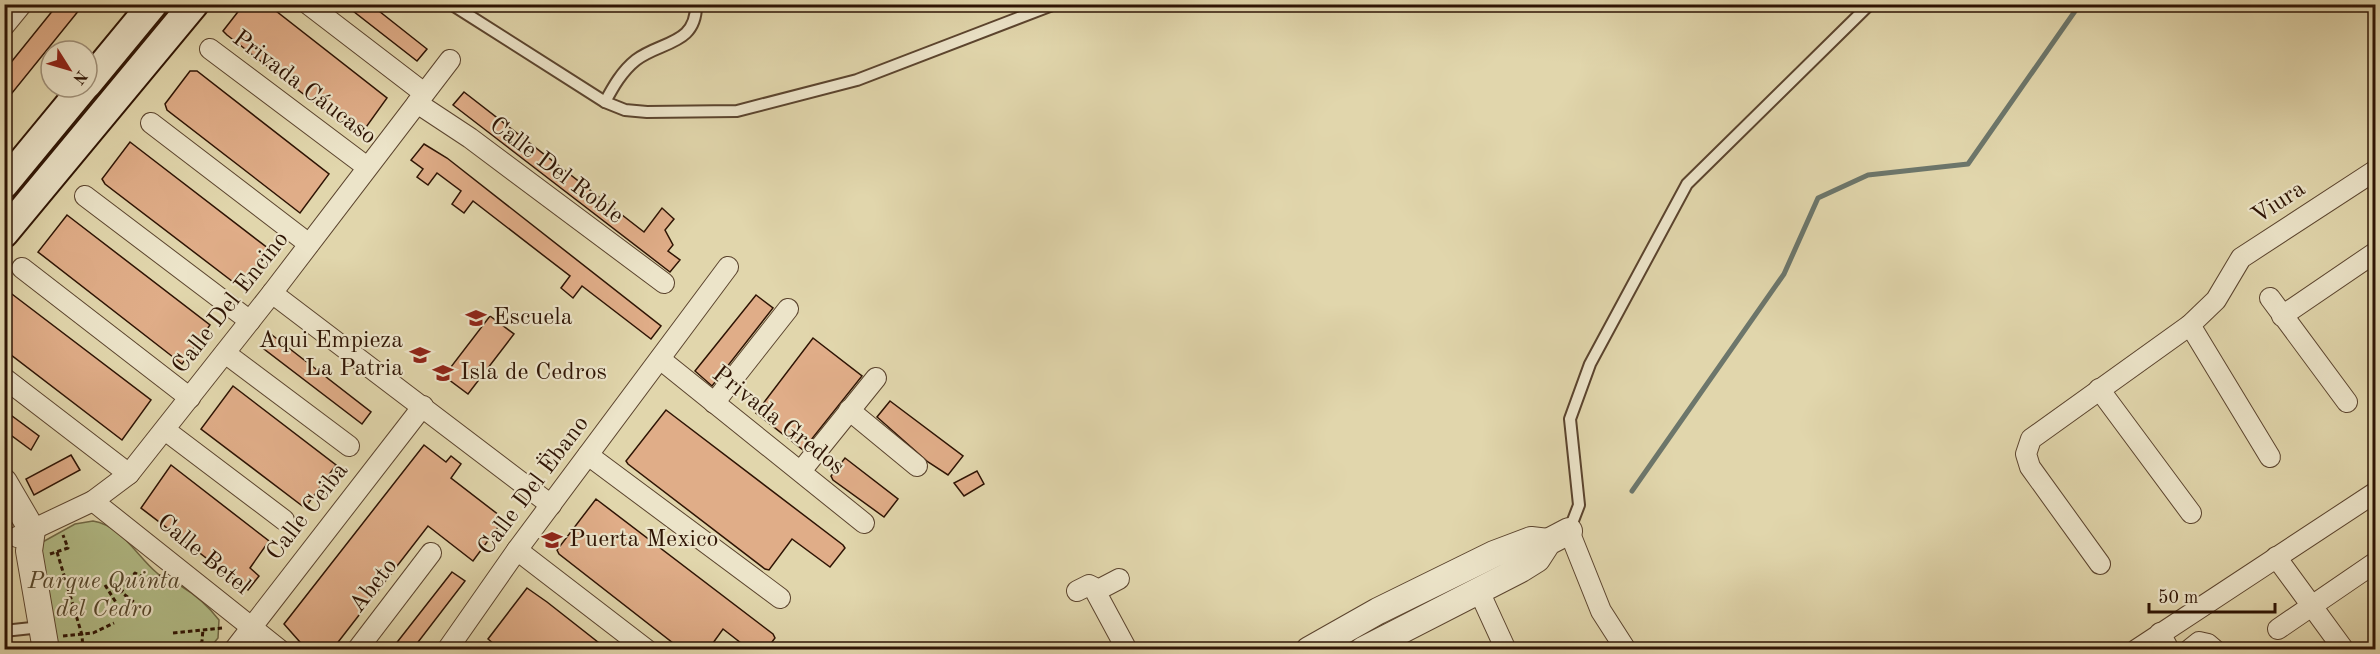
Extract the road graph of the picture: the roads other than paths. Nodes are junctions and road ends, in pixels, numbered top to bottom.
1 (22, 4) edge
2 (153, 4) edge
3 (194, 4) edge
4 (308, 4) edge
5 (451, 4) edge
6 (696, 4) edge
7 (1055, 4) edge
8 (1870, 4) edge
9 (4, 26) edge
10 (210, 49) dead end
11 (450, 60) dead end
12 (99, 69) edge
13 (420, 98) junction
14 (74, 99) edge
15 (605, 102) junction
16 (151, 123) dead end
17 (367, 167) junction
18 (2376, 170) edge
19 (4, 184) edge
20 (85, 196) dead end
21 (4, 233) edge
22 (309, 244) junction
23 (2372, 262) edge
24 (728, 267) dead end
25 (22, 268) dead end
26 (664, 283) dead end
27 (272, 293) junction
28 (2270, 298) dead end
29 (788, 309) dead end
30 (2282, 316) junction
31 (250, 321) junction
32 (2190, 325) junction
33 (225, 352) junction
34 (660, 359) junction
35 (4, 378) edge
36 (876, 378) dead end
37 (2099, 389) junction
38 (189, 398) junction
39 (2347, 402) dead end
40 (714, 403) junction
41 (423, 406) junction
42 (849, 410) junction
43 (165, 430) junction
44 (349, 446) dead end
45 (588, 455) junction
46 (2270, 457) dead end
47 (917, 466) dead end
48 (801, 471) junction
49 (129, 474) junction
50 (4, 482) edge
51 (2376, 492) edge
52 (93, 501) junction
53 (551, 505) junction
54 (2191, 513) dead end
55 (284, 520) dead end
56 (864, 523) dead end
57 (21, 534) edge
58 (1558, 536) junction
59 (517, 550) junction
60 (431, 553) dead end
61 (2276, 557) junction
62 (2376, 562) edge
63 (2100, 564) dead end
64 (1119, 579) dead end
65 (1478, 589) junction
66 (780, 598) dead end
67 (2312, 606) junction
68 (2278, 629) dead end
69 (4, 631) edge
70 (44, 638) edge
71 (242, 639) edge
72 (2164, 641) edge
73 (1393, 642) edge
74 (454, 647) edge
75 (1316, 648) edge
76 (280, 650) edge
77 (357, 650) edge
78 (647, 650) edge
79 (1127, 650) edge
80 (1362, 650) edge
81 (1506, 650) edge
82 (1626, 650) edge
83 (2136, 650) edge
84 (2189, 650) edge
85 (2215, 650) edge
86 (2344, 650) edge

1 - 9 street
2 - 12 main road
3 - 21 main road
4 - 13 street, Calle Del Roble
5 - 15 lane
6 - 15 lane
7 - 15 lane
8 - 58 lane
10 - 17 street, Privada Cáucaso
11 - 13 street, Calle Del Encino
13 - 17 street, Calle Del Encino
13 - 26 street, Calle Del Roble
14 - 19 main road
16 - 22 street
17 - 22 street, Calle Del Encino
18 - 32 street, Viura
20 - 31 street
22 - 27 street, Calle Del Encino
23 - 30 street
24 - 34 street, Calle Del Ëbano
25 - 38 street
27 - 31 street, Calle Del Encino
27 - 41 street
28 - 30 street
29 - 40 street
30 - 39 street
31 - 33 street, Calle Del Encino
32 - 37 street, Viura
32 - 46 street
33 - 38 street, Calle Del Encino
33 - 44 street
34 - 40 street, Privada Gredos
34 - 45 street, Calle Del Ëbano
35 - 49 street
36 - 42 street
37 - 54 street
37 - 63 street, Viura
38 - 43 street, Calle Del Encino
40 - 48 street, Privada Gredos
41 - 53 street
41 - 71 street, Calle Ceiba
42 - 47 street
42 - 48 street
43 - 49 street, Calle Del Encino
43 - 55 street
45 - 53 street, Calle Del Ëbano
45 - 66 street
48 - 56 street, Privada Gredos
49 - 52 street, Calle Del Encino
50 - 57 street
51 - 61 street
52 - 57 street, Calle Del Encino
52 - 71 street, Calle Betel
53 - 59 street, Calle Del Ëbano
57 - 70 street
58 - 65 street
58 - 75 street
58 - 82 street
59 - 74 street, Calle Del Ëbano
59 - 78 street
60 - 77 street, Abeto
61 - 67 street
61 - 72 street
62 - 67 street
64 - 79 street
65 - 73 street
65 - 81 street
67 - 68 street
67 - 86 street
69 - 70 lane
71 - 76 street, Calle Betel
72 - 83 street
73 - 80 street
84 - 85 street

